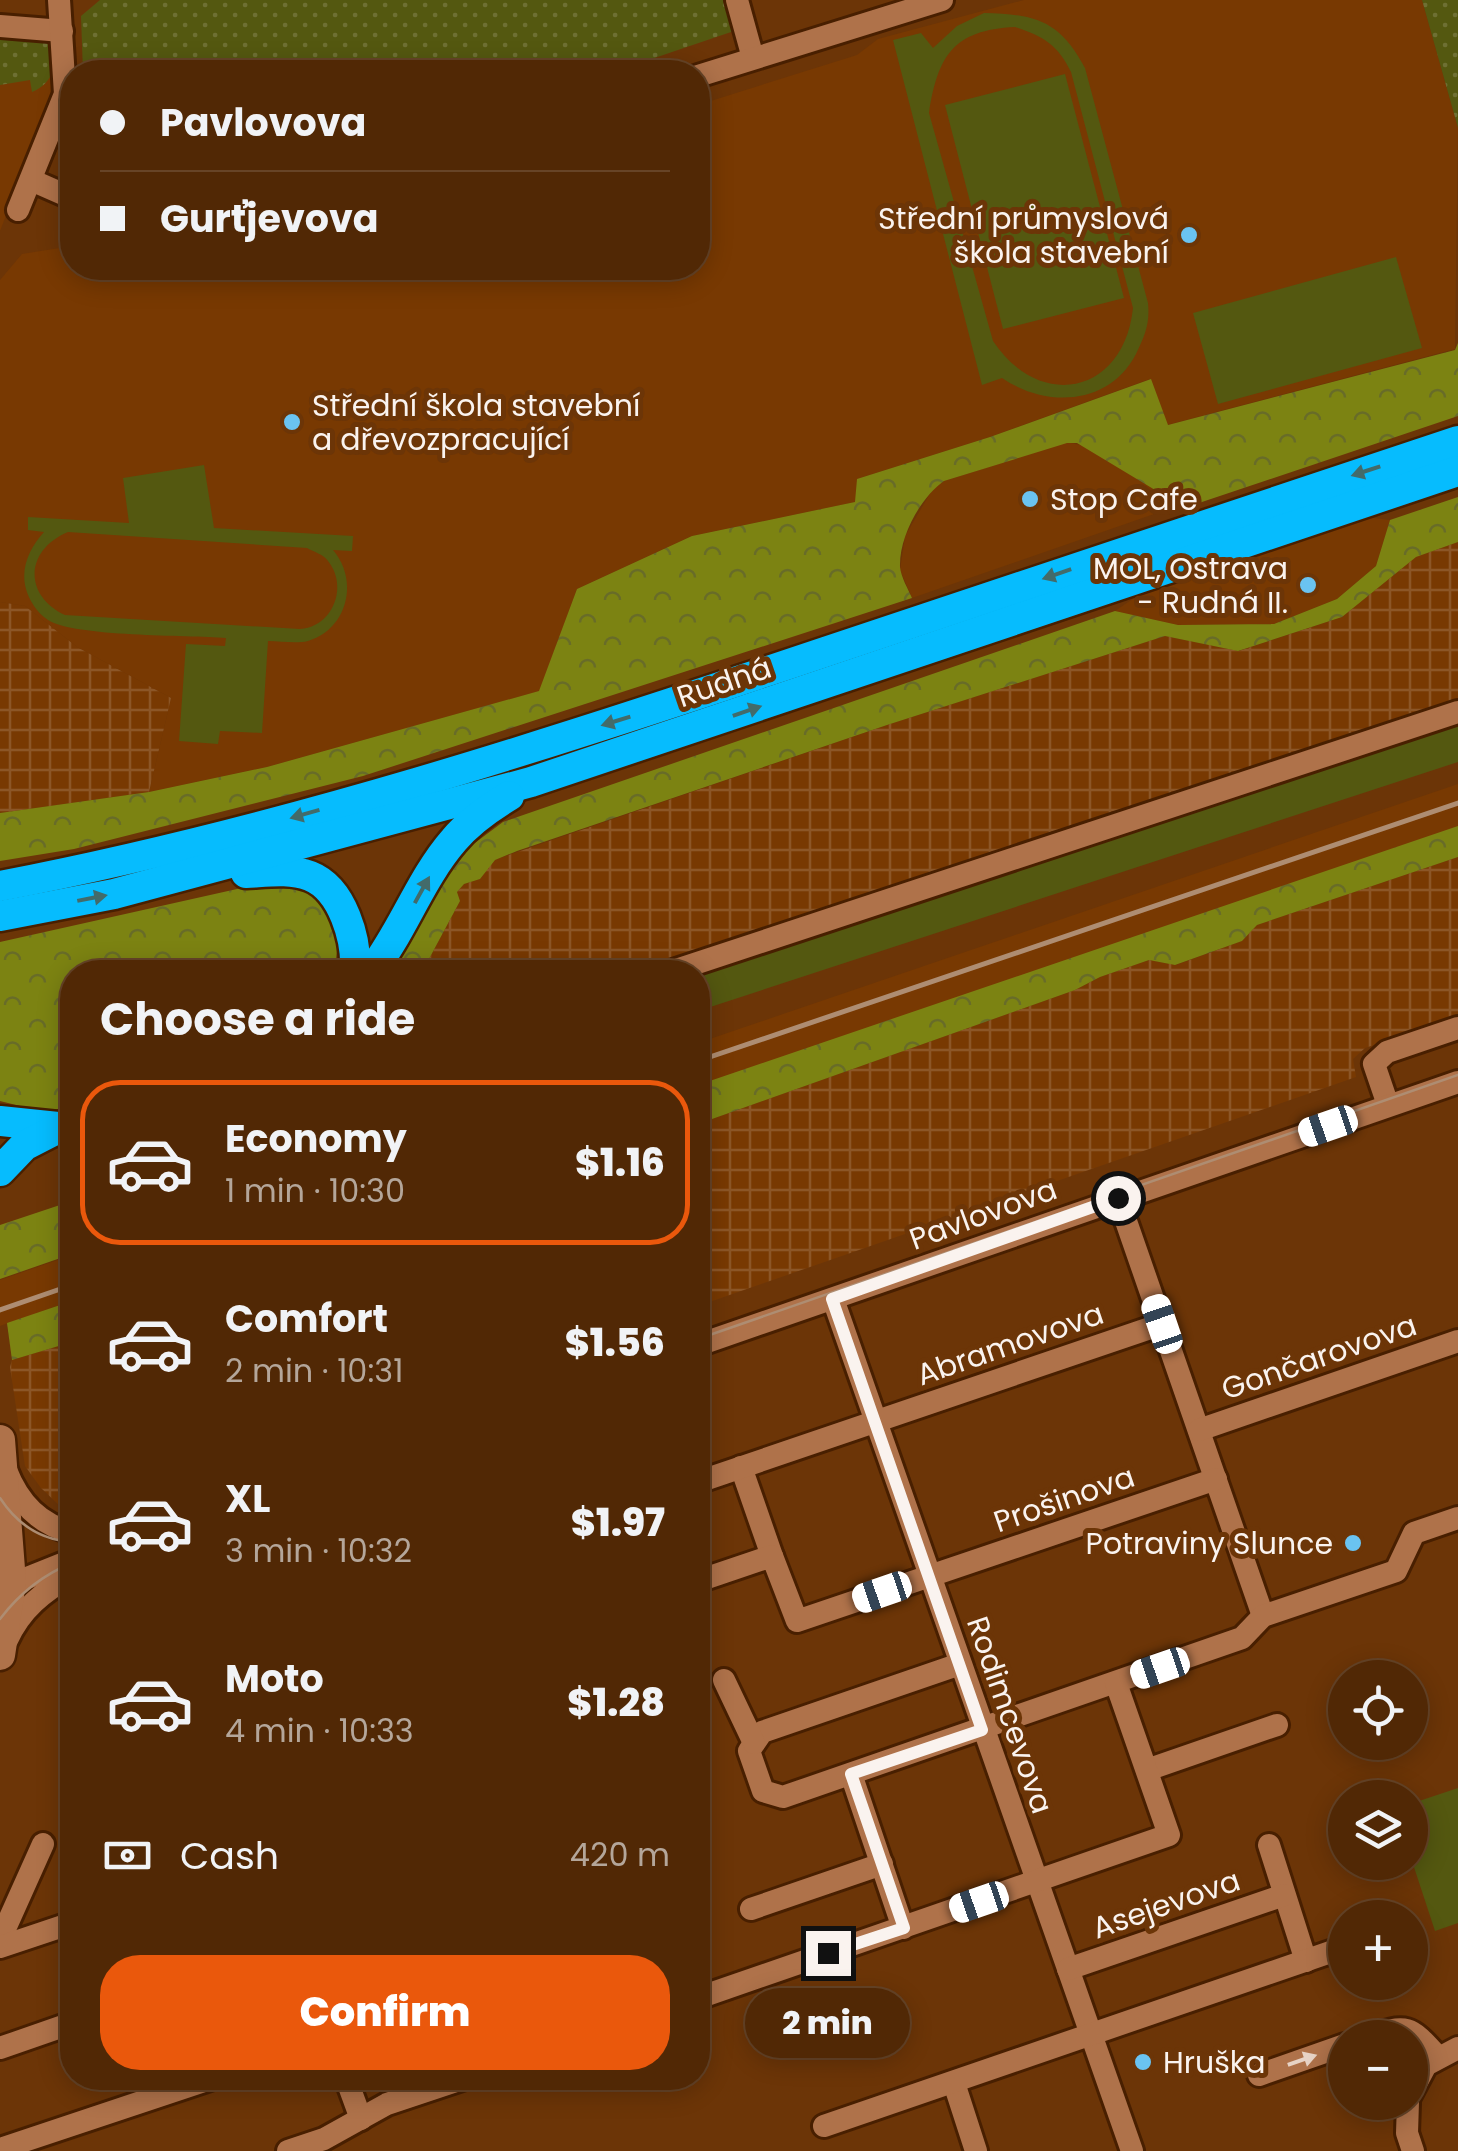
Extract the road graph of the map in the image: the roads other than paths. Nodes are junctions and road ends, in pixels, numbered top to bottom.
1 (58, 0) edge
2 (737, 0) edge
3 (942, 0) edge
4 (0, 26) edge
5 (62, 31) junction
6 (753, 58) junction
7 (63, 60) edge
8 (710, 72) edge
9 (60, 107) edge
10 (31, 180) junction
11 (60, 193) edge
12 (18, 210) dead end
13 (1458, 440) edge
14 (1458, 471) edge
15 (1458, 712) edge
16 (531, 782) junction
17 (183, 876) junction
18 (0, 886) edge
19 (0, 916) edge
20 (355, 960) edge
21 (381, 960) edge
22 (706, 960) edge
23 (1458, 1028) edge
24 (1458, 1082) edge
25 (1388, 1106) junction
26 (0, 1121) edge
27 (60, 1125) edge
28 (60, 1128) edge
29 (60, 1129) edge
30 (0, 1144) edge
31 (0, 1171) edge
32 (1118, 1198) junction
33 (832, 1299) junction
34 (1162, 1324) junction
35 (710, 1340) edge
36 (1458, 1342) edge
37 (877, 1420) junction
38 (1199, 1430) junction
39 (2, 1451) edge
40 (741, 1467) junction
41 (710, 1478) edge
42 (1216, 1479) junction
43 (1458, 1518) edge
44 (60, 1529) edge
45 (772, 1556) junction
46 (60, 1564) edge
47 (931, 1575) junction
48 (710, 1578) edge
49 (4, 1581) edge
50 (60, 1582) edge
51 (1263, 1616) junction
52 (0, 1656) edge
53 (960, 1664) junction
54 (724, 1680) dead end
55 (1116, 1683) junction
56 (1277, 1726) dead end
57 (982, 1730) junction
58 (754, 1743) junction
59 (1146, 1770) junction
60 (851, 1774) junction
61 (42, 1844) dead end
62 (1268, 1845) dead end
63 (882, 1864) junction
64 (1036, 1882) junction
65 (1284, 1895) junction
66 (751, 1910) dead end
67 (60, 1926) edge
68 (904, 1928) junction
69 (0, 1944) edge
70 (1328, 1953) edge
71 (1306, 1960) junction
72 (1068, 1970) junction
73 (710, 1994) edge
74 (60, 2027) edge
75 (1091, 2036) junction
76 (0, 2048) edge
77 (1328, 2051) edge
78 (1259, 2075) dead end
79 (954, 2083) junction
80 (177, 2090) edge
81 (350, 2090) edge
82 (429, 2090) edge
83 (361, 2119) junction
84 (1407, 2120) edge
85 (824, 2126) dead end
86 (0, 2148) edge
87 (288, 2151) edge
88 (976, 2151) edge
89 (1132, 2151) edge
90 (1413, 2151) edge

1 - 5 street
2 - 6 street
3 - 6 street
4 - 5 street
5 - 7 street
6 - 8 street
9 - 10 street
10 - 11 street
10 - 12 street
13 -> 18 highway, Rudná
16 -> 14 highway, Rudná
15 - 22 street
16 - 17 highway, Rudná
21 -> 16 highway
19 -> 17 highway, Rudná
17 - 20 highway
23 - 25 street
24 - 25 street, Pavlovova
25 - 32 street, Pavlovova
26 - 27 highway
28 - 30 highway
29 - 31 highway
32 - 33 street, Pavlovova
32 - 34 street
33 - 35 street, Pavlovova
33 - 37 street, Rodimcevova
34 - 37 street, Abramovova
34 - 38 street
36 - 38 street, Gončarovova
37 - 40 street, Abramovova
37 - 47 street, Rodimcevova
38 - 42 street
39 - 44 street
39 - 49 street
40 - 41 street, Abramovova
40 - 45 street
42 - 47 street, Prošinova
42 - 51 street
43 - 51 street
45 - 47 street, Prošinova
45 - 48 street
46 - 49 street
47 - 53 street, Rodimcevova
49 - 52 street
50 - 52 street
51 - 55 street
53 - 57 street, Rodimcevova
53 - 58 street
54 - 58 street
55 - 57 street
55 - 59 street
56 - 59 street
57 - 60 street
57 - 64 street, Rodimcevova
58 - 60 street
59 - 64 street
60 - 63 street
61 - 69 street
62 - 65 street, Asejevova
63 - 66 street
63 - 68 street
64 - 68 street
64 - 72 street, Rodimcevova
65 - 71 street, Asejevova
65 - 72 street, Asejevova
67 - 69 street
68 - 73 street
70 - 71 street
71 - 75 street
72 - 75 street, Rodimcevova
74 - 76 street
75 - 79 street
75 - 89 street, Rodimcevova
78 -> 77 street
79 - 85 street
79 - 88 street
80 - 86 street
81 - 83 street
82 - 83 street
83 - 87 street
84 - 90 street

